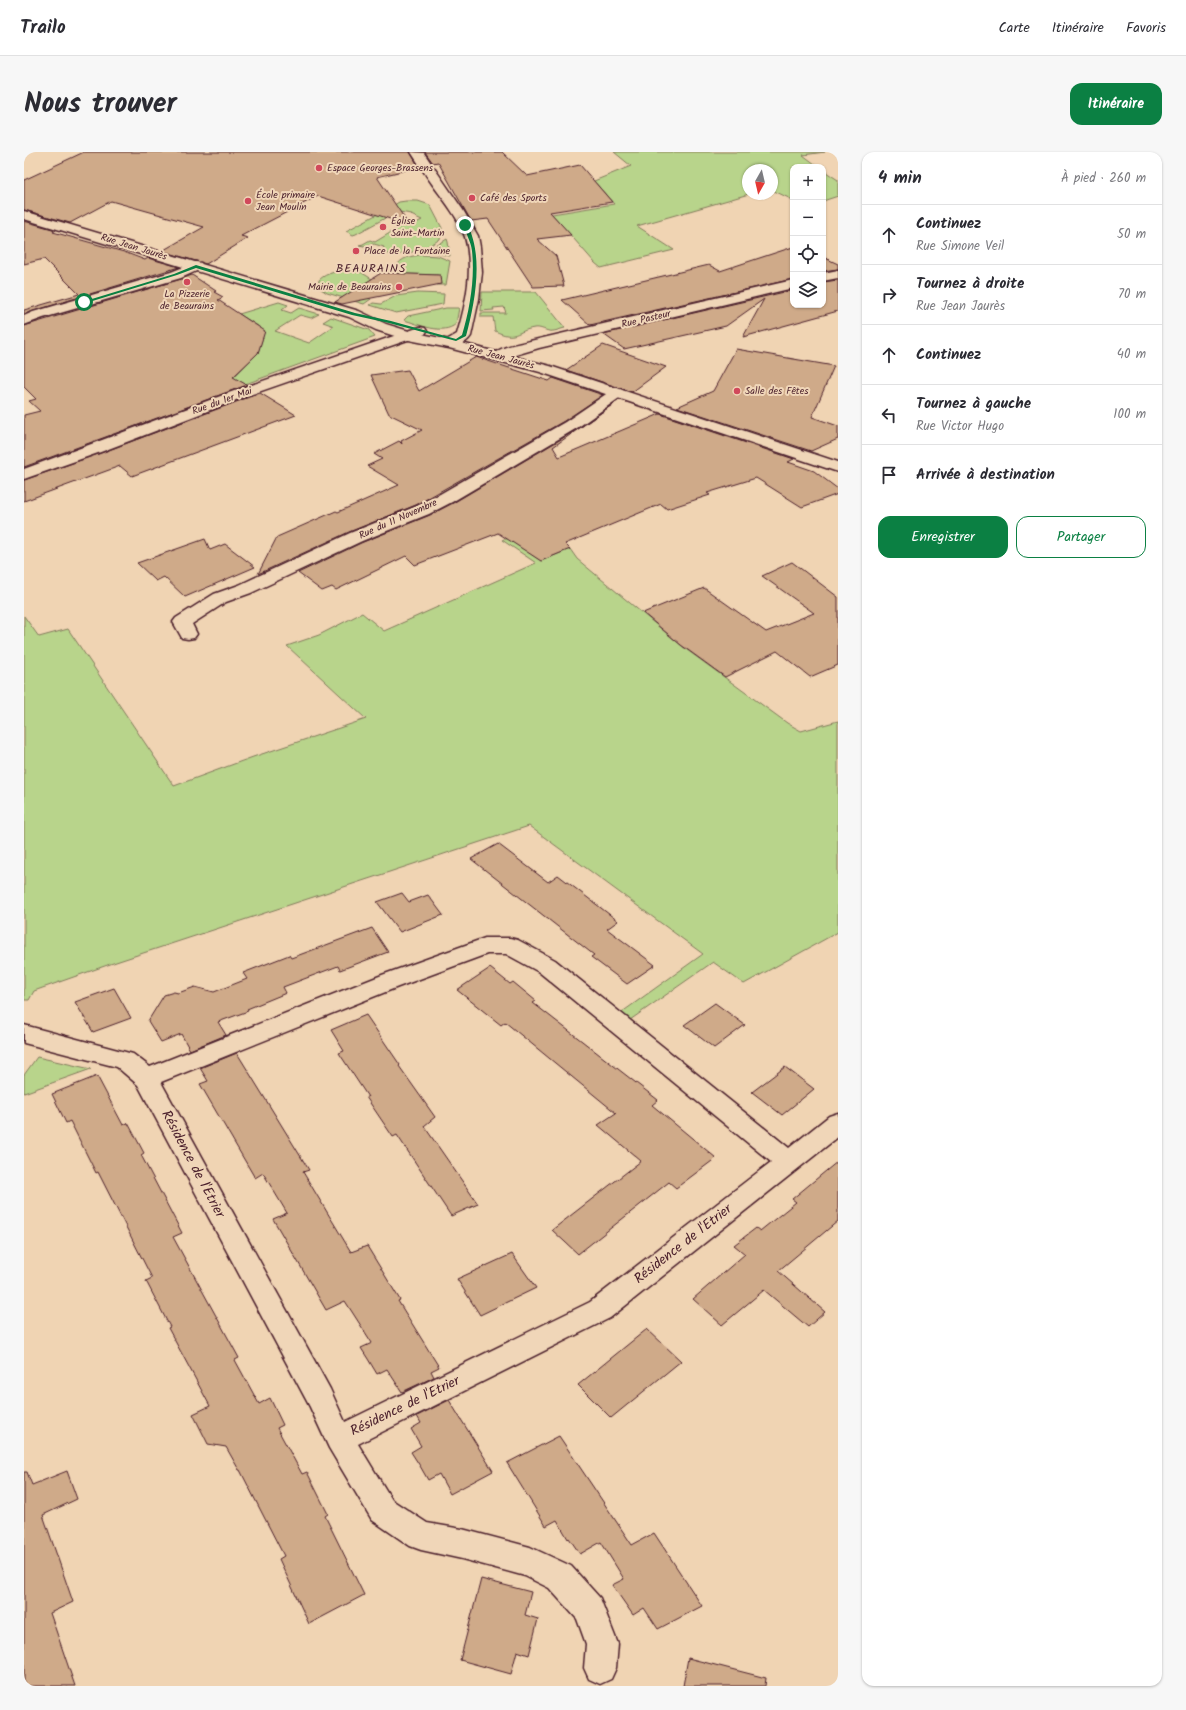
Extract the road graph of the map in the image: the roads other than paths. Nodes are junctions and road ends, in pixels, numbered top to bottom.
1 (416, 152) edge
2 (24, 215) edge
3 (196, 266) junction
4 (838, 274) edge
5 (826, 276) edge
6 (790, 285) edge
7 (24, 321) edge
8 (414, 333) junction
9 (453, 342) junction
10 (503, 354) junction
11 (617, 392) junction
12 (838, 467) edge
13 (24, 474) edge
14 (188, 634) dead end
15 (24, 1034) edge
16 (146, 1078) junction
17 (838, 1123) edge
18 (789, 1162) junction
19 (339, 1439) junction
20 (600, 1668) dead end

1 - 9 street
2 - 3 street, Rue Jean Jaurès
3 - 7 street
3 - 8 street, Rue Jean Jaurès
4 - 5 street
6 - 10 street, Rue Pasteur
8 - 9 street, Rue Jean Jaurès
8 - 13 street, Rue du 1er Mai
9 - 10 street, Rue Jean Jaurès
10 - 11 street, Rue Jean Jaurès
11 - 12 street, Rue Jean Jaurès
11 - 14 street, Rue du 11 Novembre
15 - 16 street, Résidence de l'Etrier
16 - 18 street
16 - 19 street, Résidence de l'Etrier
17 - 18 street, Résidence de l'Etrier
18 - 19 street, Résidence de l'Etrier
19 - 20 street

